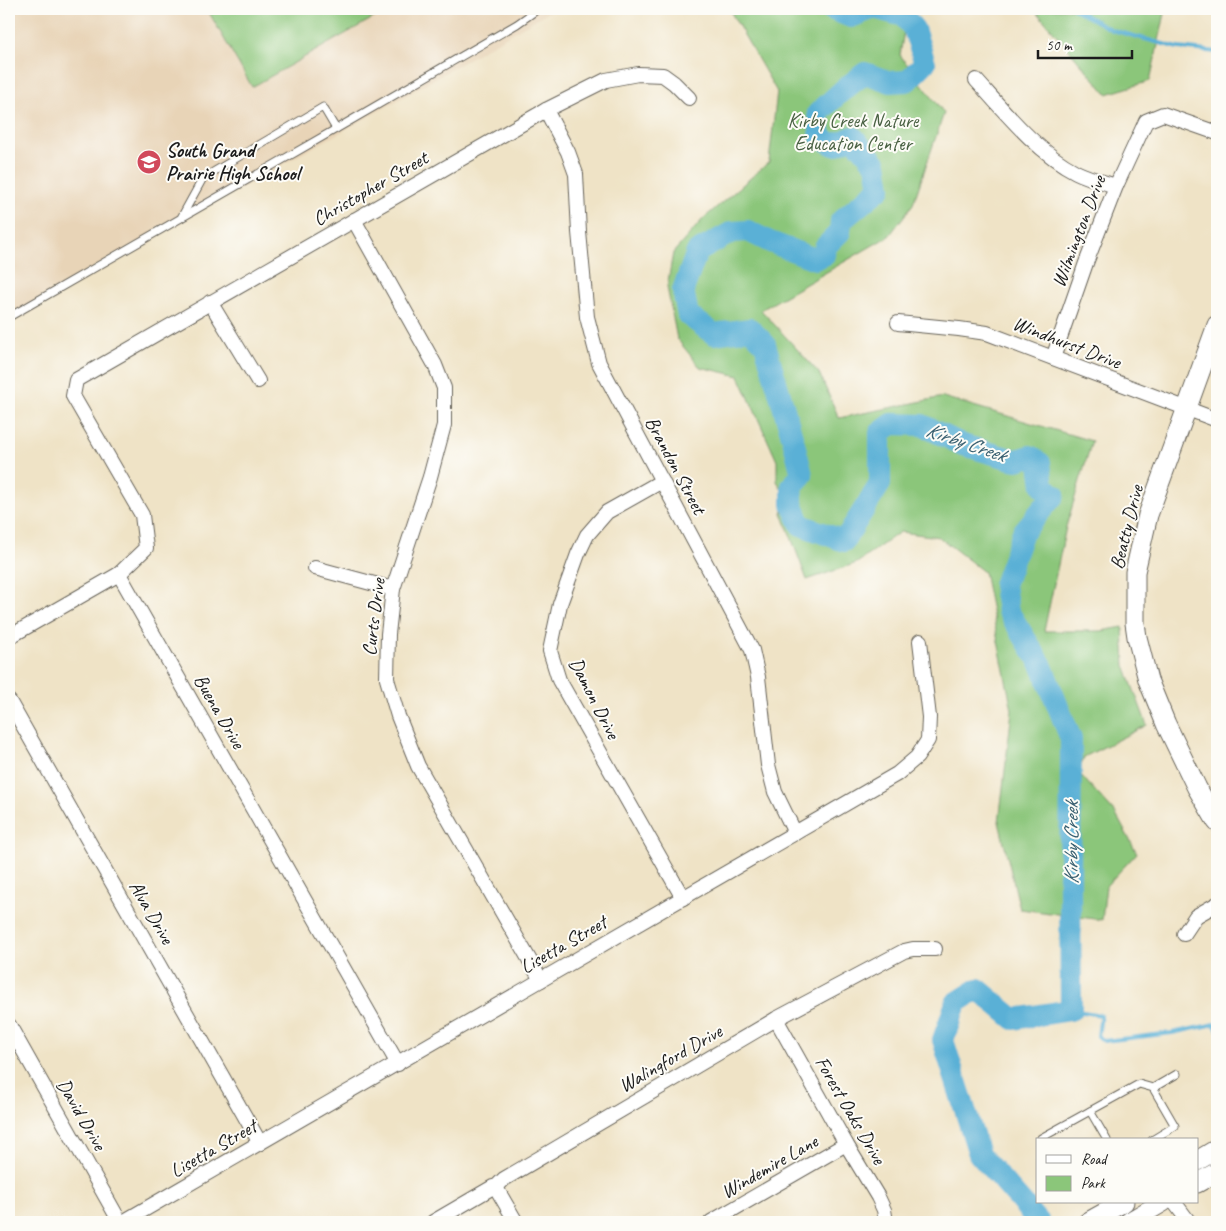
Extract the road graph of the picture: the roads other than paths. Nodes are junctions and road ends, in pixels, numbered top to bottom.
1 (536, 9) edge
2 (976, 80) dead end
3 (689, 98) dead end
4 (546, 110) junction
5 (336, 129) junction
6 (1217, 133) edge
7 (1116, 186) junction
8 (181, 218) junction
9 (354, 220) junction
10 (210, 302) junction
11 (9, 317) edge
12 (898, 323) dead end
13 (1217, 326) edge
14 (1053, 358) junction
15 (258, 381) dead end
16 (1186, 408) junction
17 (1217, 420) edge
18 (662, 481) junction
19 (315, 568) dead end
20 (119, 574) junction
21 (393, 589) junction
22 (9, 637) edge
23 (920, 641) dead end
24 (9, 701) edge
25 (1217, 822) edge
26 (795, 833) junction
27 (683, 898) junction
28 (1217, 904) edge
29 (1184, 934) dead end
30 (935, 949) dead end
31 (541, 980) junction
32 (776, 1019) junction
33 (9, 1025) edge
34 (398, 1064) junction
35 (1177, 1074) dead end
36 (1153, 1088) junction
37 (1090, 1111) junction
38 (1042, 1138) dead end
39 (1106, 1138) edge
40 (1155, 1138) edge
41 (260, 1143) junction
42 (846, 1144) junction
43 (1217, 1149) edge
44 (1198, 1160) edge
45 (1217, 1172) edge
46 (1198, 1182) edge
47 (497, 1186) junction
48 (1120, 1204) edge
49 (1160, 1204) edge
50 (1175, 1204) edge
51 (122, 1222) edge
52 (433, 1222) edge
53 (516, 1222) edge
54 (711, 1222) edge
55 (886, 1222) edge
56 (1088, 1222) edge
57 (1129, 1222) edge
58 (1188, 1222) edge

1 - 5 lane
2 - 7 street
3 - 4 street, Christopher Street
4 - 9 street, Christopher Street
4 - 18 street, Brandon Street
5 - 8 lane
5 - 8 lane
6 - 7 street, Wilmington Drive
7 - 14 street, Wilmington Drive
8 - 11 lane
9 - 10 street, Christopher Street
9 - 21 street, Curts Drive
10 - 15 street
10 - 20 street, Christopher Street
12 - 14 street, Windhurst Drive
13 - 16 street, Beatty Drive
14 - 16 street, Windhurst Drive
16 - 17 street, Windhurst Drive
16 - 25 street, Beatty Drive
18 - 26 street, Brandon Street
18 - 27 street, Damon Drive
19 - 21 street
20 - 22 street
20 - 34 street, Buena Drive
21 - 31 street, Curts Drive
23 - 26 street, Lisetta Street
24 - 41 street, Alva Drive
26 - 27 street, Lisetta Street
27 - 31 street, Lisetta Street
28 - 29 street
30 - 32 street, Walingford Drive
31 - 34 street, Lisetta Street
32 - 42 street, Forest Oaks Drive
32 - 47 street, Walingford Drive
33 - 51 street, David Drive
34 - 41 street, Lisetta Street
35 - 36 lane
36 - 37 lane
36 - 40 lane
37 - 38 lane
37 - 39 lane
41 - 51 street, Lisetta Street
42 - 54 street, Windemire Lane
42 - 55 street, Forest Oaks Drive
43 - 44 street
45 - 46 street
47 - 52 street, Walingford Drive
47 - 53 street
48 - 56 street
49 - 57 street
50 - 58 street

